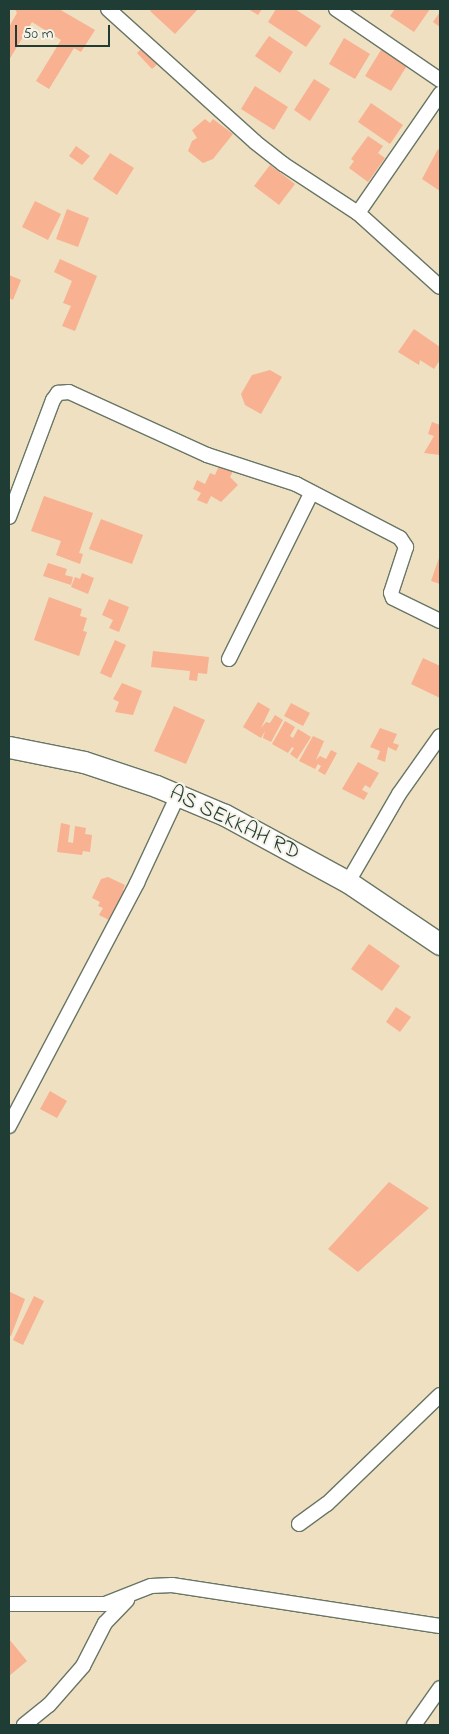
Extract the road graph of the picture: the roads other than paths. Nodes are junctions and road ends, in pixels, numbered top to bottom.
1 (108, 9) edge
2 (336, 9) edge
3 (440, 80) edge
4 (440, 94) edge
5 (358, 213) junction
6 (440, 287) edge
7 (312, 494) junction
8 (9, 517) edge
9 (440, 621) edge
10 (229, 660) dead end
11 (440, 736) edge
12 (9, 747) edge
13 (178, 795) junction
14 (348, 882) junction
15 (440, 944) edge
16 (9, 1126) edge
17 (440, 1395) edge
18 (299, 1524) dead end
19 (132, 1595) junction
20 (9, 1604) edge
21 (440, 1626) edge
22 (440, 1688) edge
23 (24, 1725) edge
24 (414, 1725) edge

1 - 5 street
2 - 3 street
4 - 5 street
5 - 6 street
7 - 8 street
7 - 9 street
7 - 10 street
11 - 14 street
12 - 13 main road, AS SEKKAH RD
13 - 14 main road, AS SEKKAH RD
13 - 16 street
14 - 15 main road, AS SEKKAH RD
17 - 18 street
19 - 20 street
19 - 21 street
19 - 23 street
22 - 24 street

